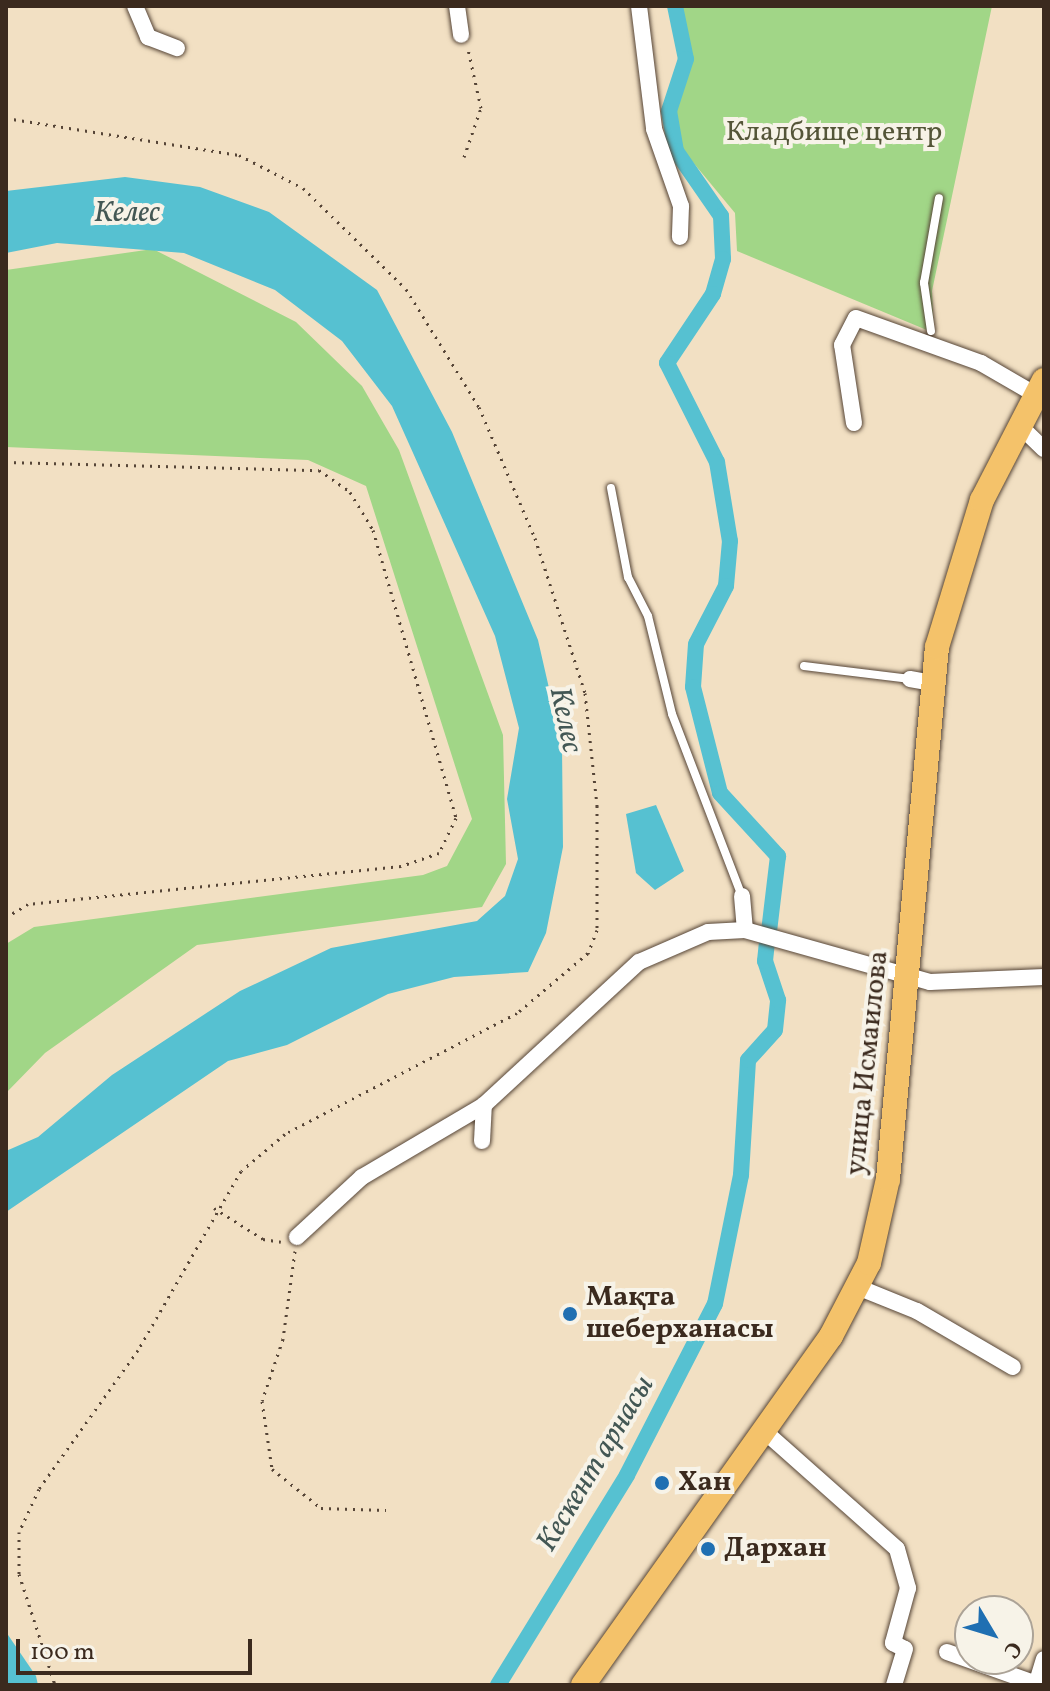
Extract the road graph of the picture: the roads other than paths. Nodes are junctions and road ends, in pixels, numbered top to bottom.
1 (135, 6) edge
2 (457, 6) edge
3 (639, 6) edge
4 (461, 35) road end
5 (177, 48) dead end
6 (939, 198) dead end
7 (680, 237) dead end
8 (931, 337) junction
9 (1040, 387) edge
10 (854, 423) dead end
11 (1020, 426) junction
12 (1044, 449) edge
13 (611, 488) dead end
14 (804, 666) dead end
15 (921, 681) junction
16 (742, 896) joint
17 (745, 930) junction
18 (908, 971) junction
19 (1044, 977) edge
20 (484, 1105) junction
21 (482, 1141) dead end
22 (297, 1237) road end
23 (860, 1288) junction
24 (1013, 1367) dead end
25 (763, 1430) junction
26 (947, 1652) dead end
27 (1044, 1659) edge
28 (1036, 1684) edge
29 (583, 1685) edge
30 (894, 1685) edge

1 - 5 street
2 - 4 street
3 - 7 street
6 - 8 lane
8 - 9 street
8 - 10 street
9 - 11 main road, улица Исмаилова
11 - 12 street
11 - 15 main road, улица Исмаилова
13 - 16 lane
14 - 15 lane
15 - 18 main road, улица Исмаилова
16 - 17 street
17 - 18 street
17 - 20 street
18 - 19 street
18 - 23 main road, улица Исмаилова
20 - 21 street
20 - 22 street
23 - 24 street
23 - 25 main road, улица Исмаилова
25 - 29 main road, улица Исмаилова
25 - 30 street
26 - 28 street
27 - 28 street

